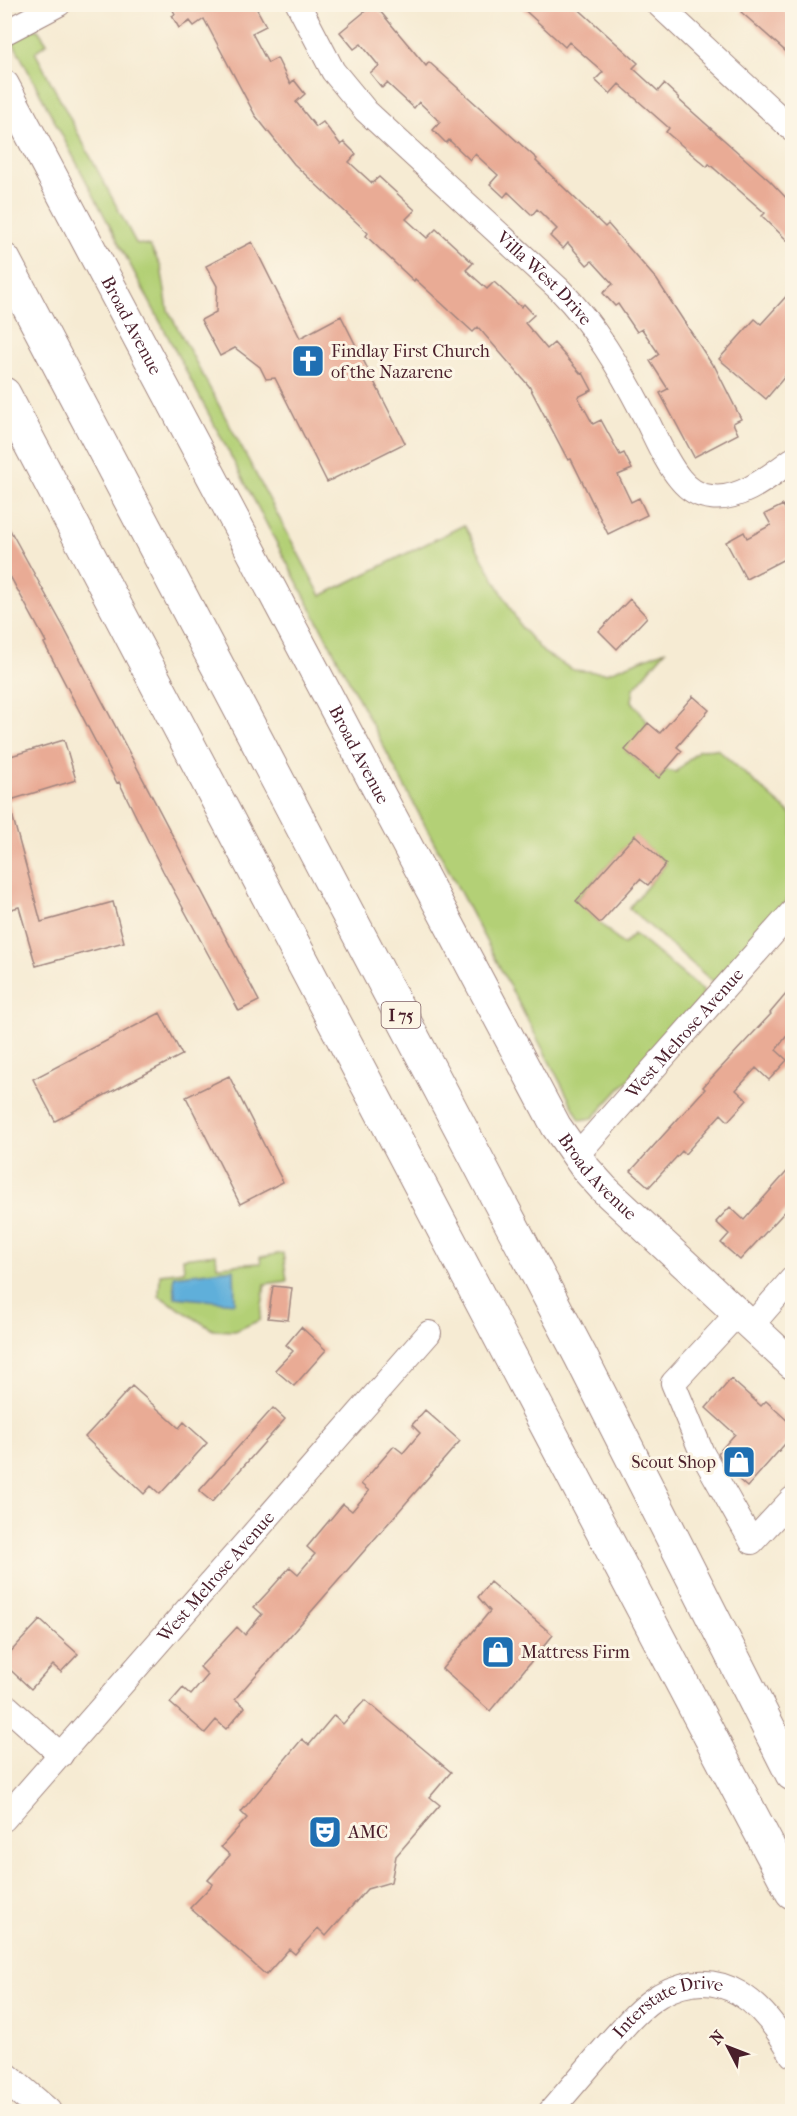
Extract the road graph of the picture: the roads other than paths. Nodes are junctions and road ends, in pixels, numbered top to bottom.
1 (59, 4) edge
2 (297, 4) edge
3 (658, 4) edge
4 (4, 33) edge
5 (4, 85) edge
6 (792, 129) edge
7 (4, 260) edge
8 (4, 394) edge
9 (792, 460) edge
10 (792, 912) edge
11 (576, 1156) junction
12 (792, 1279) edge
13 (744, 1320) junction
14 (429, 1333) dead end
15 (792, 1364) edge
16 (792, 1499) edge
17 (4, 1704) edge
18 (61, 1755) junction
19 (792, 1774) edge
20 (4, 1819) edge
21 (792, 1892) edge
22 (792, 2055) edge
23 (4, 2076) edge
24 (45, 2112) edge
25 (550, 2112) edge

1 - 4 street
2 - 9 street, Villa West Drive
3 - 6 street
5 - 11 main road, Broad Avenue
7 - 19 highway, I 75
8 - 21 highway
10 - 11 street, West Melrose Avenue
11 - 13 main road, Broad Avenue
12 - 13 street
13 - 15 main road, Broad Avenue
13 - 16 street
14 - 18 street, West Melrose Avenue
17 - 18 street
18 - 20 street, West Melrose Avenue
22 - 25 street, Interstate Drive
23 - 24 main road

